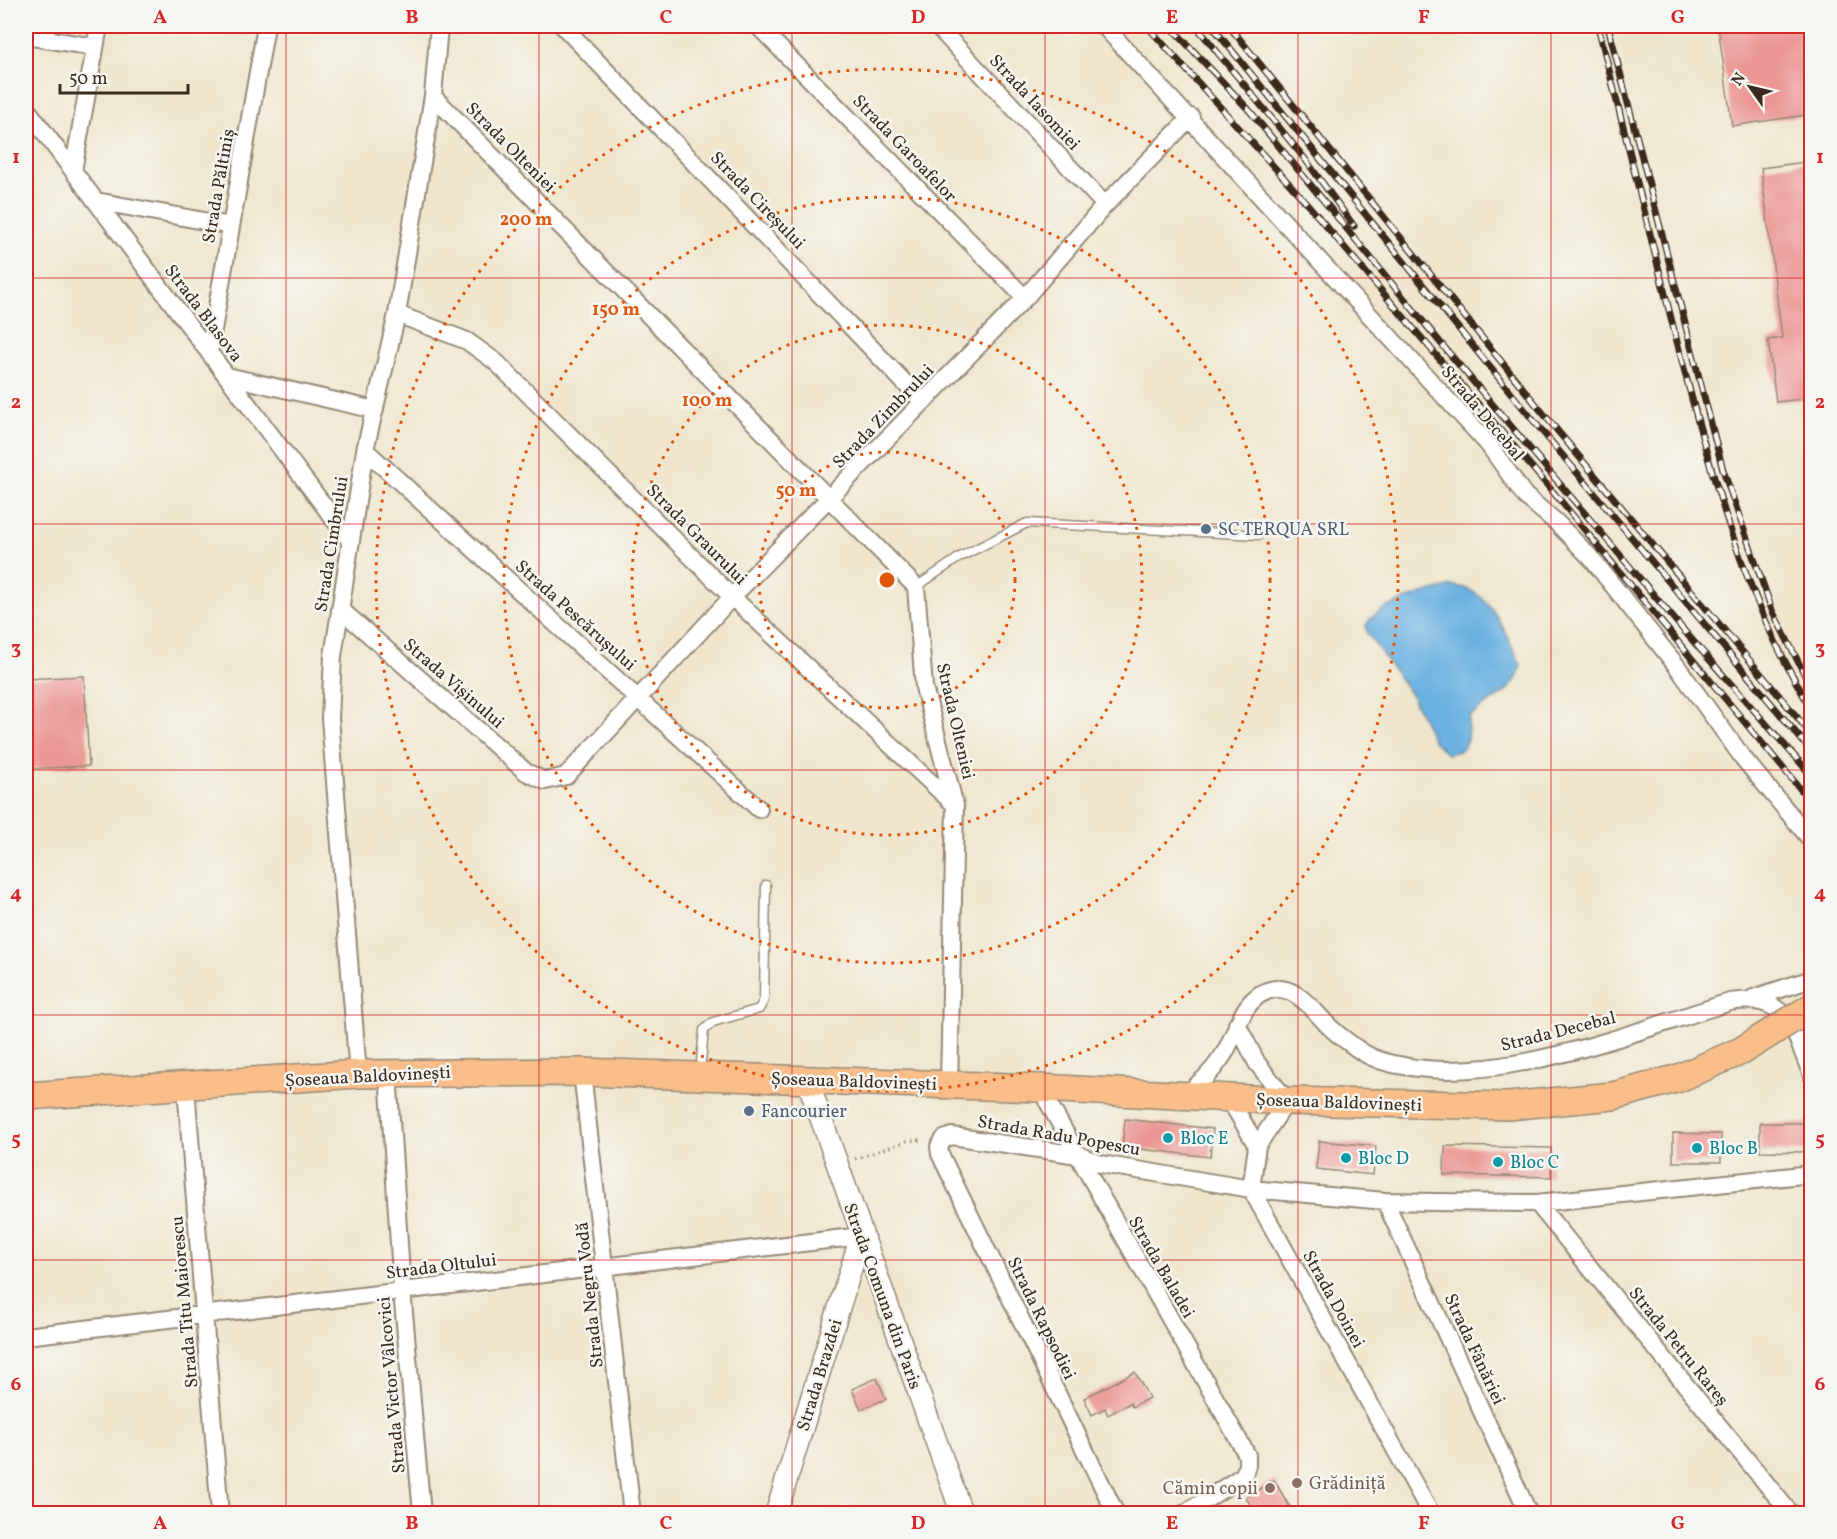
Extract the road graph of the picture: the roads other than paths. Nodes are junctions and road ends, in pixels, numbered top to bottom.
1 (99, 26) edge
2 (266, 26) edge
3 (439, 26) edge
4 (564, 26) edge
5 (758, 26) edge
6 (937, 26) edge
7 (1104, 26) edge
8 (26, 36) edge
9 (95, 47) junction
10 (433, 96) junction
11 (26, 108) edge
12 (1191, 117) junction
13 (73, 171) junction
14 (96, 201) junction
15 (1105, 205) junction
16 (231, 226) junction
17 (1025, 298) junction
18 (397, 314) junction
19 (209, 353) junction
20 (227, 376) junction
21 (923, 402) junction
22 (375, 410) junction
23 (365, 450) junction
24 (830, 498) junction
25 (1259, 535) dead end
26 (351, 542) junction
27 (916, 587) junction
28 (732, 597) junction
29 (340, 609) junction
30 (639, 698) junction
31 (545, 781) joint
32 (955, 806) junction
33 (759, 809) dead end
34 (1812, 842) edge
35 (766, 885) dead end
36 (1812, 979) edge
37 (1746, 1000) junction
38 (1812, 1007) edge
39 (1237, 1024) junction
40 (582, 1072) junction
41 (388, 1073) junction
42 (358, 1074) junction
43 (700, 1075) junction
44 (1812, 1075) edge
45 (807, 1079) junction
46 (949, 1085) junction
47 (186, 1087) junction
48 (1040, 1088) junction
49 (1184, 1095) junction
50 (26, 1096) edge
51 (1228, 1097) junction
52 (1287, 1101) junction
53 (944, 1139) joint
54 (1257, 1146) junction
55 (1078, 1155) junction
56 (1812, 1174) edge
57 (1251, 1189) junction
58 (1385, 1201) junction
59 (1537, 1203) junction
60 (861, 1236) junction
61 (606, 1265) junction
62 (402, 1290) junction
63 (204, 1317) junction
64 (26, 1336) edge
65 (220, 1514) edge
66 (422, 1514) edge
67 (632, 1514) edge
68 (776, 1514) edge
69 (962, 1514) edge
70 (1116, 1514) edge
71 (1184, 1514) edge
72 (1431, 1514) edge
73 (1529, 1514) edge
74 (1791, 1514) edge

1 - 9 street
2 - 16 street, Strada Păltiniș
3 - 10 street, Strada Cimbrului
4 - 21 street, Strada Cireșului
5 - 17 street, Strada Garoafelor
6 - 15 street, Strada Iasomiei
7 - 12 street, Strada Decebal
8 - 9 street
9 - 13 street
10 - 18 street, Strada Cimbrului
10 - 24 street, Strada Olteniei
11 - 13 street, Strada Blasova
12 - 15 street, Strada Zimbrului
12 - 34 street, Strada Decebal
13 - 14 street, Strada Blasova
14 - 16 street
14 - 19 street, Strada Blasova
15 - 17 street, Strada Zimbrului
16 - 19 street, Strada Păltiniș
17 - 21 street, Strada Zimbrului
18 - 22 street, Strada Cimbrului
18 - 28 street, Strada Graurului
19 - 20 street, Strada Blasova
20 - 22 street
20 - 26 street, Strada Blasova
21 - 24 street, Strada Zimbrului
22 - 23 street, Strada Cimbrului
23 - 26 street, Strada Cimbrului
23 - 30 street, Strada Pescărușului
24 - 27 street, Strada Olteniei
24 - 28 street, Strada Zimbrului
25 - 27 lane
26 - 29 street, Strada Cimbrului
27 - 32 street, Strada Olteniei
28 - 30 street, Strada Zimbrului
28 - 32 street, Strada Graurului
29 - 31 street, Strada Vișinului
29 - 42 street, Strada Cimbrului
30 - 31 street, Strada Zimbrului
30 - 33 street, Strada Pescărușului
32 - 46 street, Strada Olteniei
35 - 43 lane
36 - 37 street, Strada Decebal
37 - 39 street, Strada Decebal
37 - 44 street
38 - 52 main road, Șoseaua Baldovinești, bridge
39 - 49 street, Strada Decebal
39 - 52 street
40 - 41 main road, Șoseaua Baldovinești
40 - 43 main road, Șoseaua Baldovinești
40 - 61 street, Strada Negru Vodă
41 - 42 main road, Șoseaua Baldovinești
41 - 62 street, Strada Victor Vâlcovici
42 - 47 main road, Șoseaua Baldovinești
43 - 45 main road, Șoseaua Baldovinești
45 - 46 main road, Șoseaua Baldovinești
45 - 60 street, Strada Comuna din Paris
46 - 48 main road, Șoseaua Baldovinești
47 - 50 main road, Șoseaua Baldovinești
47 - 63 street, Strada Titu Maiorescu
48 - 49 main road, Șoseaua Baldovinești
48 - 55 street, Strada Baladei
49 - 51 main road, Șoseaua Baldovinești
51 - 52 main road, Șoseaua Baldovinești
51 - 54 street
52 - 54 street
53 - 55 street, Strada Radu Popescu
53 - 70 street, Strada Rapsodiei
54 - 57 street
55 - 57 street, Strada Radu Popescu
55 - 71 street, Strada Baladei
56 - 59 street, Strada Radu Popescu
57 - 58 street, Strada Radu Popescu
57 - 72 street, Strada Doinei
58 - 59 street, Strada Radu Popescu
58 - 73 street, Strada Fânăriei
59 - 74 street, Strada Petru Rareș
60 - 61 street, Strada Oltului
60 - 68 street, Strada Brazdei
60 - 69 street, Strada Comuna din Paris
61 - 62 street, Strada Oltului
61 - 67 street, Strada Negru Vodă
62 - 63 street, Strada Oltului
62 - 66 street, Strada Victor Vâlcovici
63 - 64 street, Strada Oltului
63 - 65 street, Strada Titu Maiorescu

